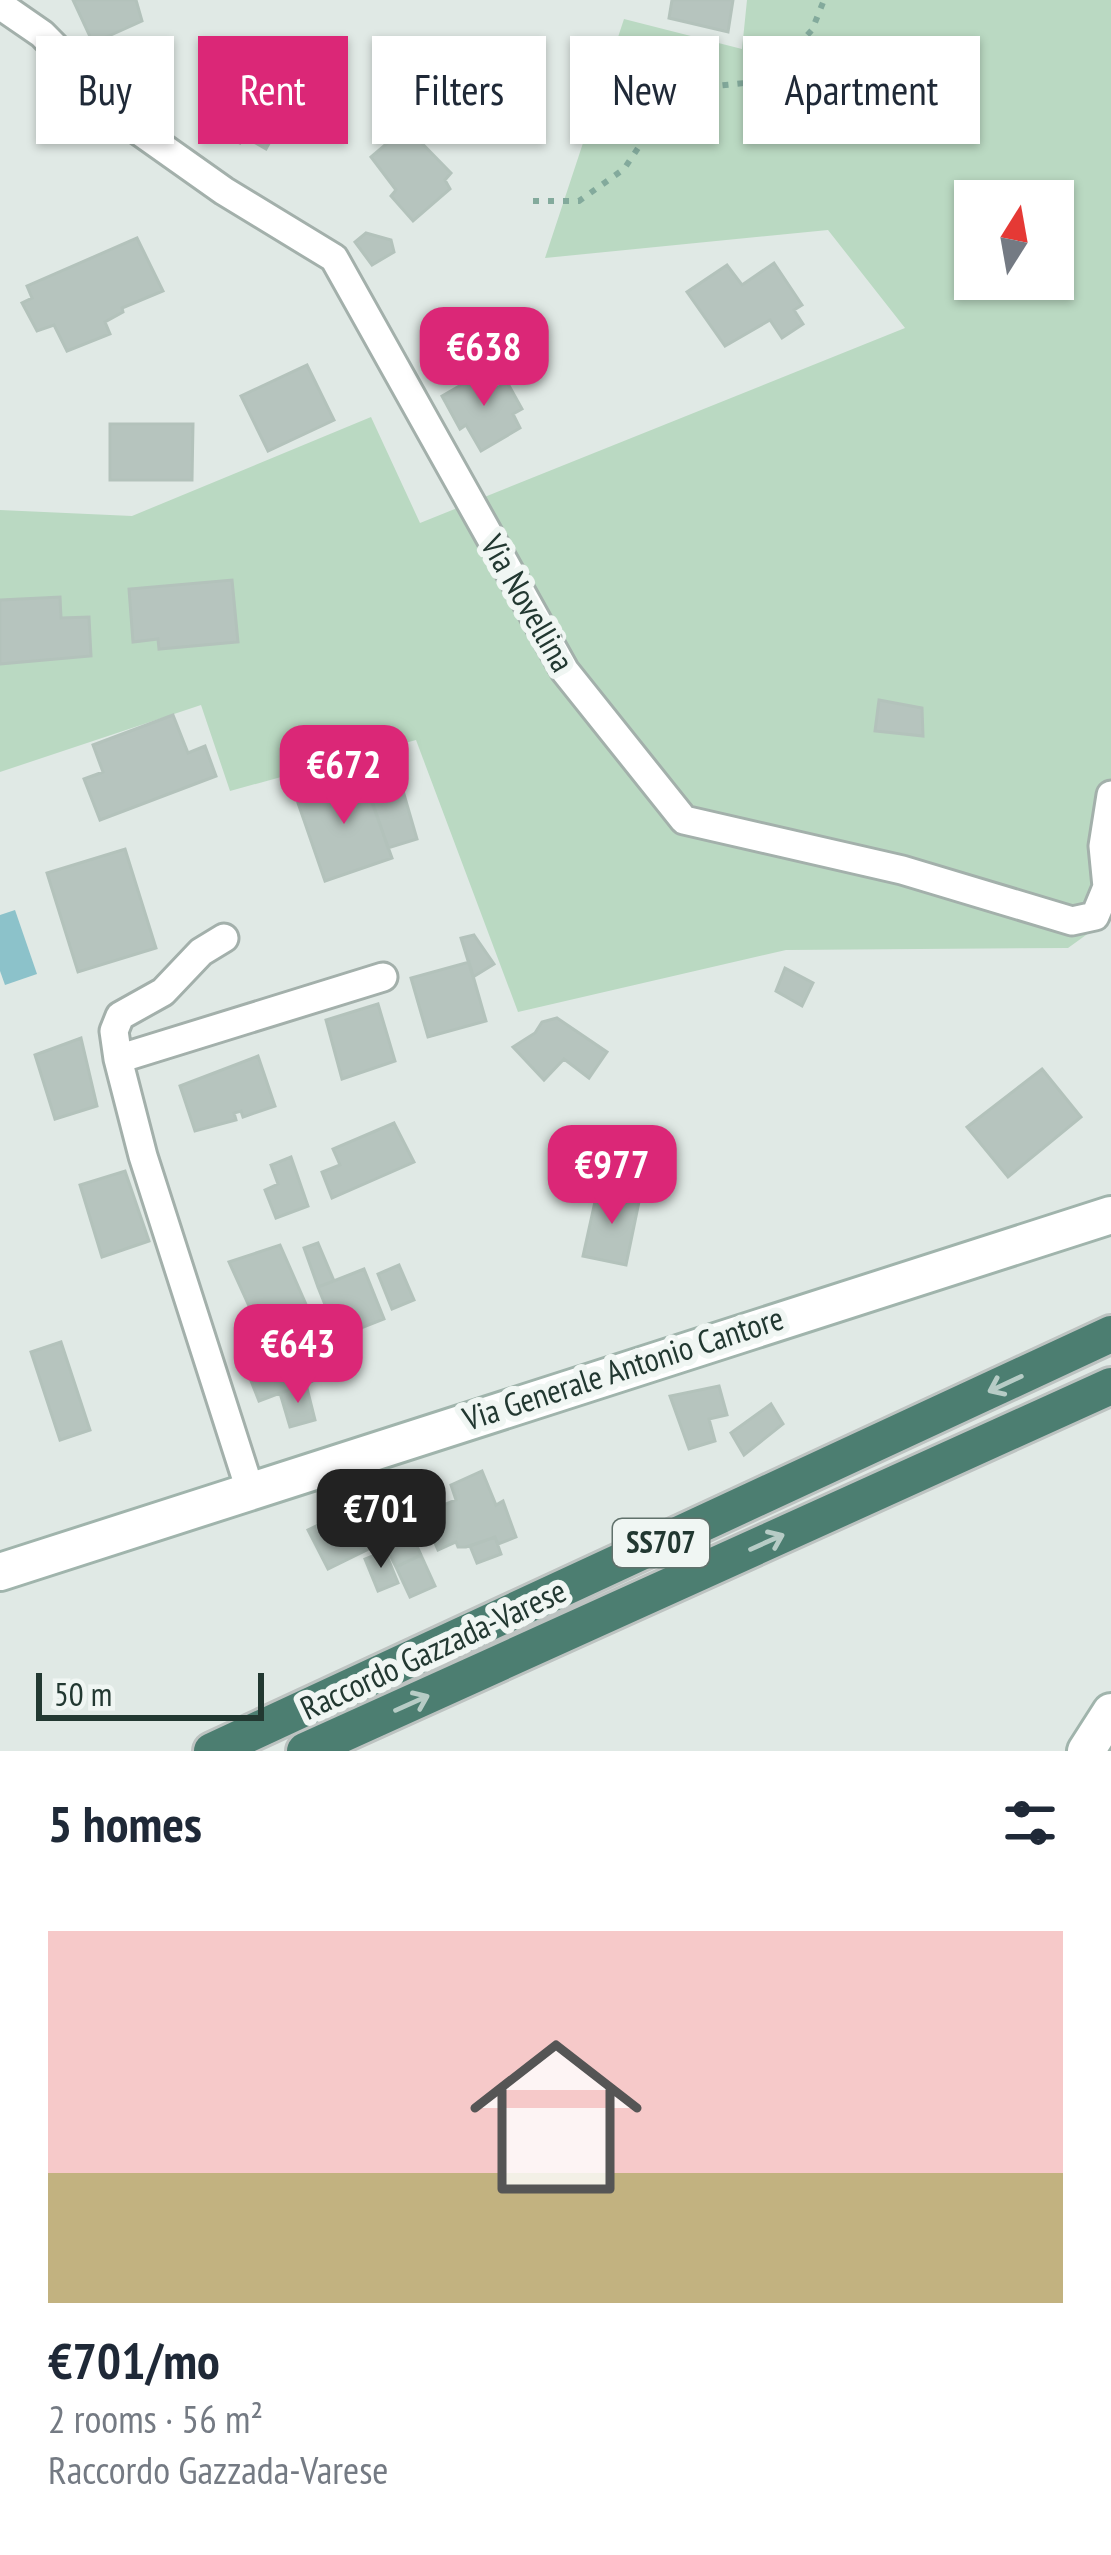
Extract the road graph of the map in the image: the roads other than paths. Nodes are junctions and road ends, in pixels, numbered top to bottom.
1 (0, 4) edge
2 (1111, 795) edge
3 (224, 938) dead end
4 (383, 977) dead end
5 (118, 1059) junction
6 (1111, 1215) edge
7 (1111, 1334) edge
8 (1111, 1386) edge
9 (250, 1490) junction
10 (0, 1571) edge
11 (1111, 1712) edge
12 (212, 1751) edge
13 (305, 1751) edge
14 (1086, 1751) edge

1 - 2 street, Via Novellina
3 - 5 street
4 - 5 street
5 - 9 street
6 - 9 main road, Via Generale Antonio Cantore
7 -> 12 highway, Raccordo Gazzada-Varese / SS707
13 -> 8 highway, Raccordo Gazzada-Varese / SS707
9 - 10 main road, Via Generale Antonio Cantore
11 - 14 main road

